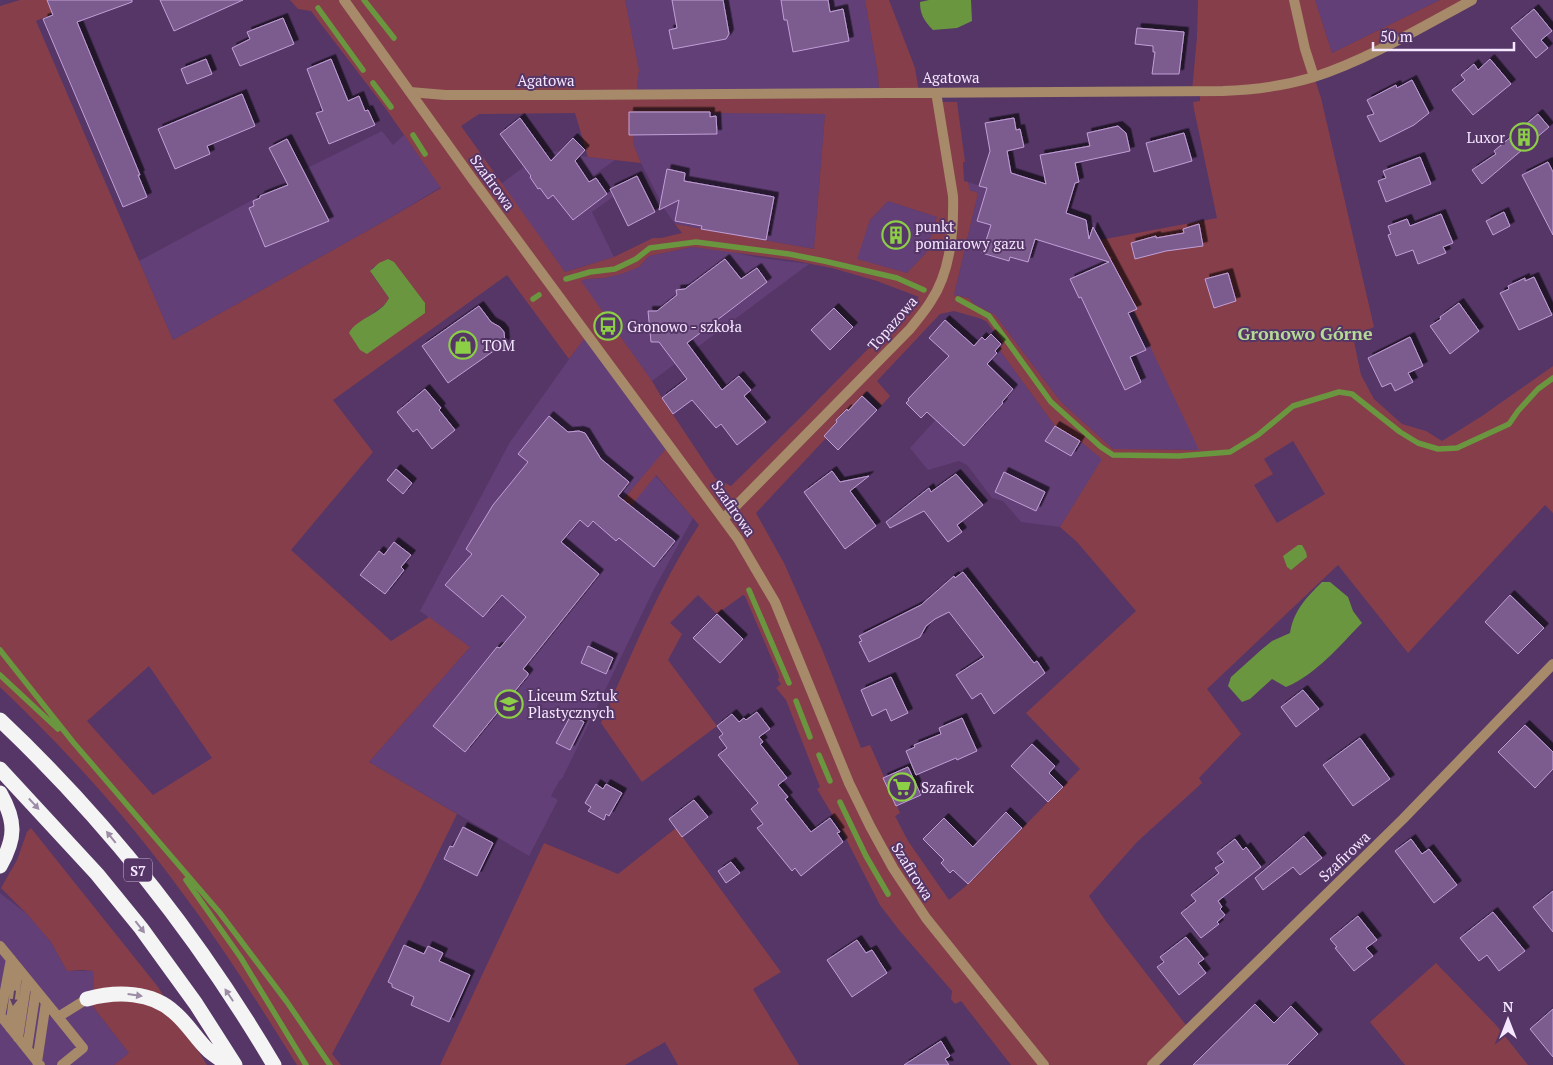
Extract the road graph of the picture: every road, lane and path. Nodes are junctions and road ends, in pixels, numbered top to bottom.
1 (344, 0) edge
2 (1294, 0) edge
3 (1472, 0) edge
4 (1314, 77) junction
5 (410, 92) junction
6 (936, 92) junction
7 (724, 518) junction
8 (1553, 664) edge
9 (0, 720) edge
10 (0, 769) edge
11 (0, 793) edge
12 (0, 866) edge
13 (0, 946) edge
14 (11, 959) junction
15 (18, 968) junction
16 (27, 979) junction
17 (36, 990) junction
18 (87, 998) joint
19 (46, 1002) junction
20 (0, 1016) edge
21 (58, 1018) junction
22 (10, 1028) junction
23 (18, 1038) junction
24 (27, 1049) junction
25 (38, 1063) edge
26 (62, 1065) edge
27 (228, 1065) edge
28 (236, 1065) edge
29 (274, 1065) edge
30 (1044, 1065) edge
31 (1152, 1065) edge

1 - 5 street, Szafirowa
2 - 4 street
3 - 4 street, Agatowa
4 - 6 street, Agatowa
5 - 6 street, Agatowa
5 - 7 street, Szafirowa
6 - 7 street, Topazowa
7 - 30 street, Szafirowa
8 - 31 street, Szafirowa
29 -> 9 highway, S7
10 -> 28 highway, S7
11 - 12 highway
13 - 14 street
14 - 15 street
14 - 20 street
15 - 16 street
15 -> 22 street
16 - 17 street
16 - 23 street
17 - 19 street
17 - 24 street
18 - 21 street
18 -> 27 highway
19 - 21 street
19 - 25 street
20 - 22 street
21 - 26 street
22 - 23 street
23 - 24 street
24 - 25 street

